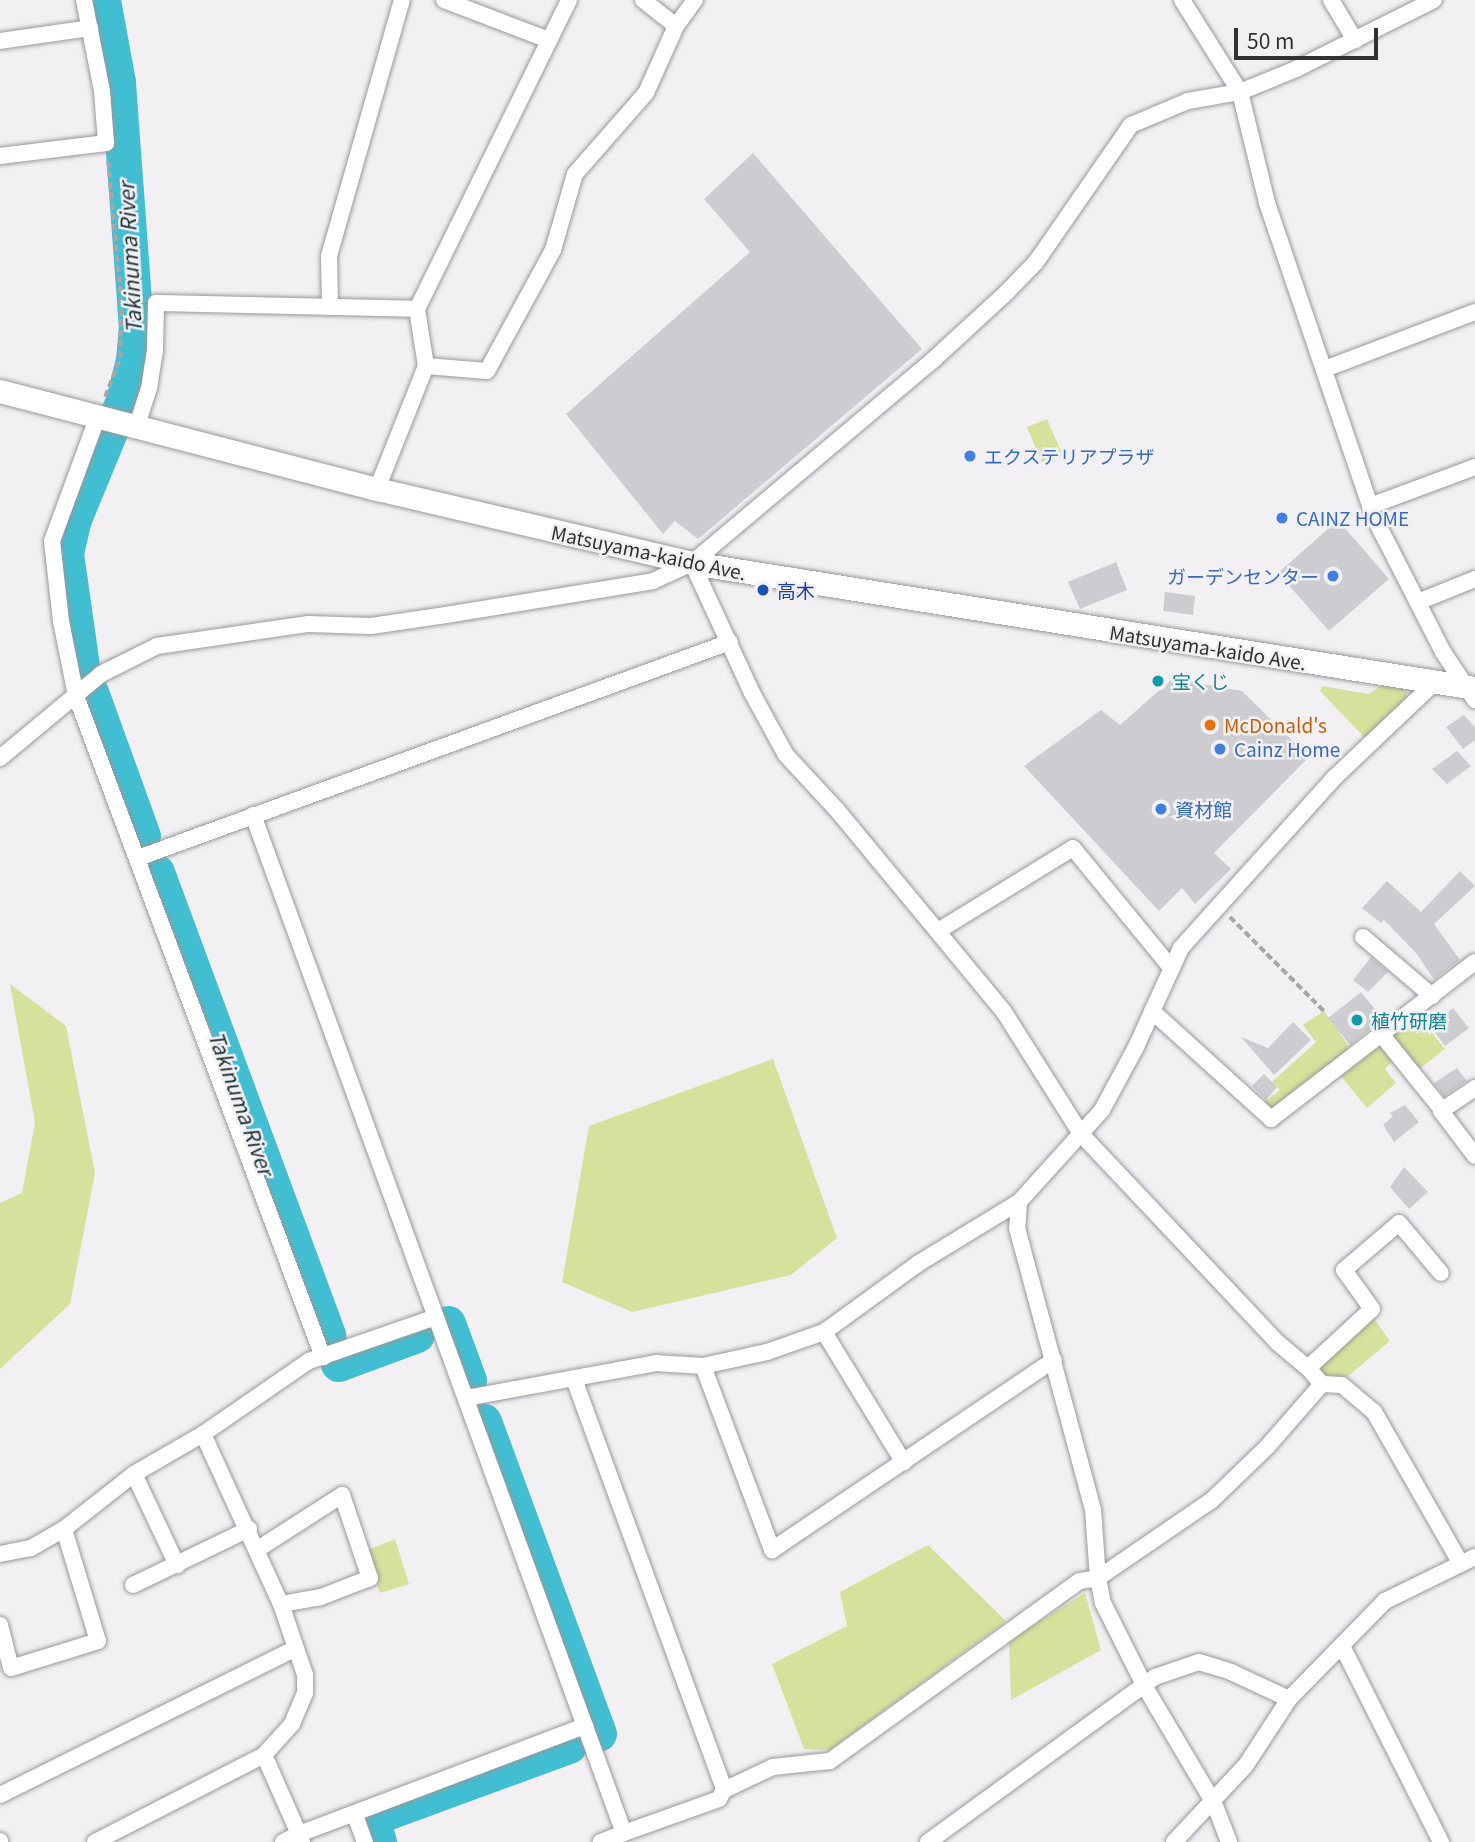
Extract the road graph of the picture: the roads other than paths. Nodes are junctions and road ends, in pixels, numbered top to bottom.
1 (84, 0) edge
2 (402, 0) edge
3 (444, 0) edge
4 (569, 0) edge
5 (643, 0) edge
6 (695, 0) edge
7 (1182, 0) edge
8 (1331, 0) edge
9 (1434, 0) edge
10 (676, 26) junction
11 (90, 28) junction
12 (549, 40) junction
13 (1355, 40) junction
14 (0, 41) edge
15 (1240, 92) junction
16 (0, 156) edge
17 (330, 307) junction
18 (416, 309) junction
19 (1475, 312) edge
20 (426, 366) junction
21 (1325, 369) junction
22 (0, 391) edge
23 (102, 416) junction
24 (132, 424) junction
25 (1475, 467) edge
26 (377, 489) junction
27 (1370, 506) junction
28 (692, 563) junction
29 (1475, 579) edge
30 (1418, 602) junction
31 (730, 642) junction
32 (1434, 682) junction
33 (1472, 692) edge
34 (76, 696) junction
35 (0, 758) edge
36 (253, 815) junction
37 (138, 858) junction
38 (938, 931) junction
39 (1363, 937) dead end
40 (1475, 962) edge
41 (1171, 968) junction
42 (1432, 996) junction
43 (1152, 1011) junction
44 (1381, 1034) junction
45 (1475, 1088) edge
46 (1442, 1110) junction
47 (1081, 1133) junction
48 (1475, 1156) edge
49 (1018, 1202) junction
50 (1441, 1273) dead end
51 (436, 1317) junction
52 (824, 1332) junction
53 (323, 1357) junction
54 (1054, 1360) junction
55 (704, 1366) junction
56 (1308, 1368) junction
57 (574, 1379) junction
58 (1322, 1384) junction
59 (466, 1398) junction
60 (203, 1434) junction
61 (904, 1463) junction
62 (134, 1474) junction
63 (64, 1529) junction
64 (249, 1529) junction
65 (258, 1549) junction
66 (0, 1554) edge
67 (1468, 1561) edge
68 (177, 1565) junction
69 (1098, 1578) junction
70 (133, 1585) dead end
71 (281, 1604) junction
72 (0, 1625) edge
73 (1342, 1646) junction
74 (296, 1648) junction
75 (1145, 1687) junction
76 (1289, 1699) junction
77 (585, 1726) junction
78 (264, 1755) junction
79 (724, 1790) junction
80 (0, 1795) edge
81 (1214, 1803) junction
82 (355, 1815) junction
83 (624, 1833) junction
84 (301, 1838) edge
85 (95, 1842) edge
86 (283, 1842) edge
87 (365, 1842) edge
88 (601, 1842) edge
89 (929, 1842) edge
90 (1174, 1842) edge
91 (1229, 1842) edge
92 (1441, 1842) edge

1 - 11 street
2 - 17 street
3 - 12 street
4 - 12 street
5 - 10 street
6 - 10 street
7 - 15 street
8 - 13 street
9 - 13 street
10 - 20 street
11 - 14 street
11 - 16 street
12 - 18 street
13 - 15 street
15 - 21 street
15 - 28 street
17 - 18 street
17 - 24 street
18 - 20 street
19 - 21 street
20 - 26 street
21 - 27 street
22 - 23 main road, Matsuyama-kaido Ave.
23 - 24 main road, Matsuyama-kaido Ave.
23 - 34 street
24 - 26 main road, Matsuyama-kaido Ave.
25 - 27 street
26 - 28 main road, Matsuyama-kaido Ave.
27 - 30 street
28 - 31 street
28 - 32 main road, Matsuyama-kaido Ave.
28 - 34 street
29 - 30 street
30 - 33 street
31 - 36 street
31 - 38 street
32 - 33 main road, Matsuyama-kaido Ave.
32 - 41 street
34 - 35 street
34 - 37 street
36 - 37 street
36 - 51 street
37 - 53 street
38 - 41 street
38 - 47 street
39 - 42 street
40 - 42 street
41 - 43 street
42 - 44 street
43 - 44 street
43 - 47 street
44 - 46 street
45 - 46 street
46 - 48 street
47 - 49 street
47 - 56 street
49 - 52 street
49 - 54 street
50 - 56 street
51 - 53 street
51 - 59 street
52 - 55 street
52 - 61 street
53 - 60 street
54 - 61 street
54 - 69 street
55 - 57 street
55 - 61 street
56 - 58 street
57 - 59 street
57 - 79 street
58 - 67 street
58 - 69 street
59 - 77 street
60 - 62 street
60 - 64 street
62 - 63 street
62 - 68 street
63 - 66 street
63 - 72 street
64 - 65 street
64 - 68 street
65 - 71 street
65 - 71 street
67 - 73 street
68 - 70 street
69 - 75 street
69 - 79 street
71 - 74 street
73 - 76 street
73 - 92 street
74 - 78 street
74 - 80 street
75 - 76 street
75 - 81 street
75 - 89 street
76 - 81 street
77 - 82 street
77 - 83 street
78 - 84 street
78 - 85 street
79 - 83 street
81 - 90 street
81 - 91 street
82 - 84 street
82 - 87 street
83 - 88 street
84 - 86 street

